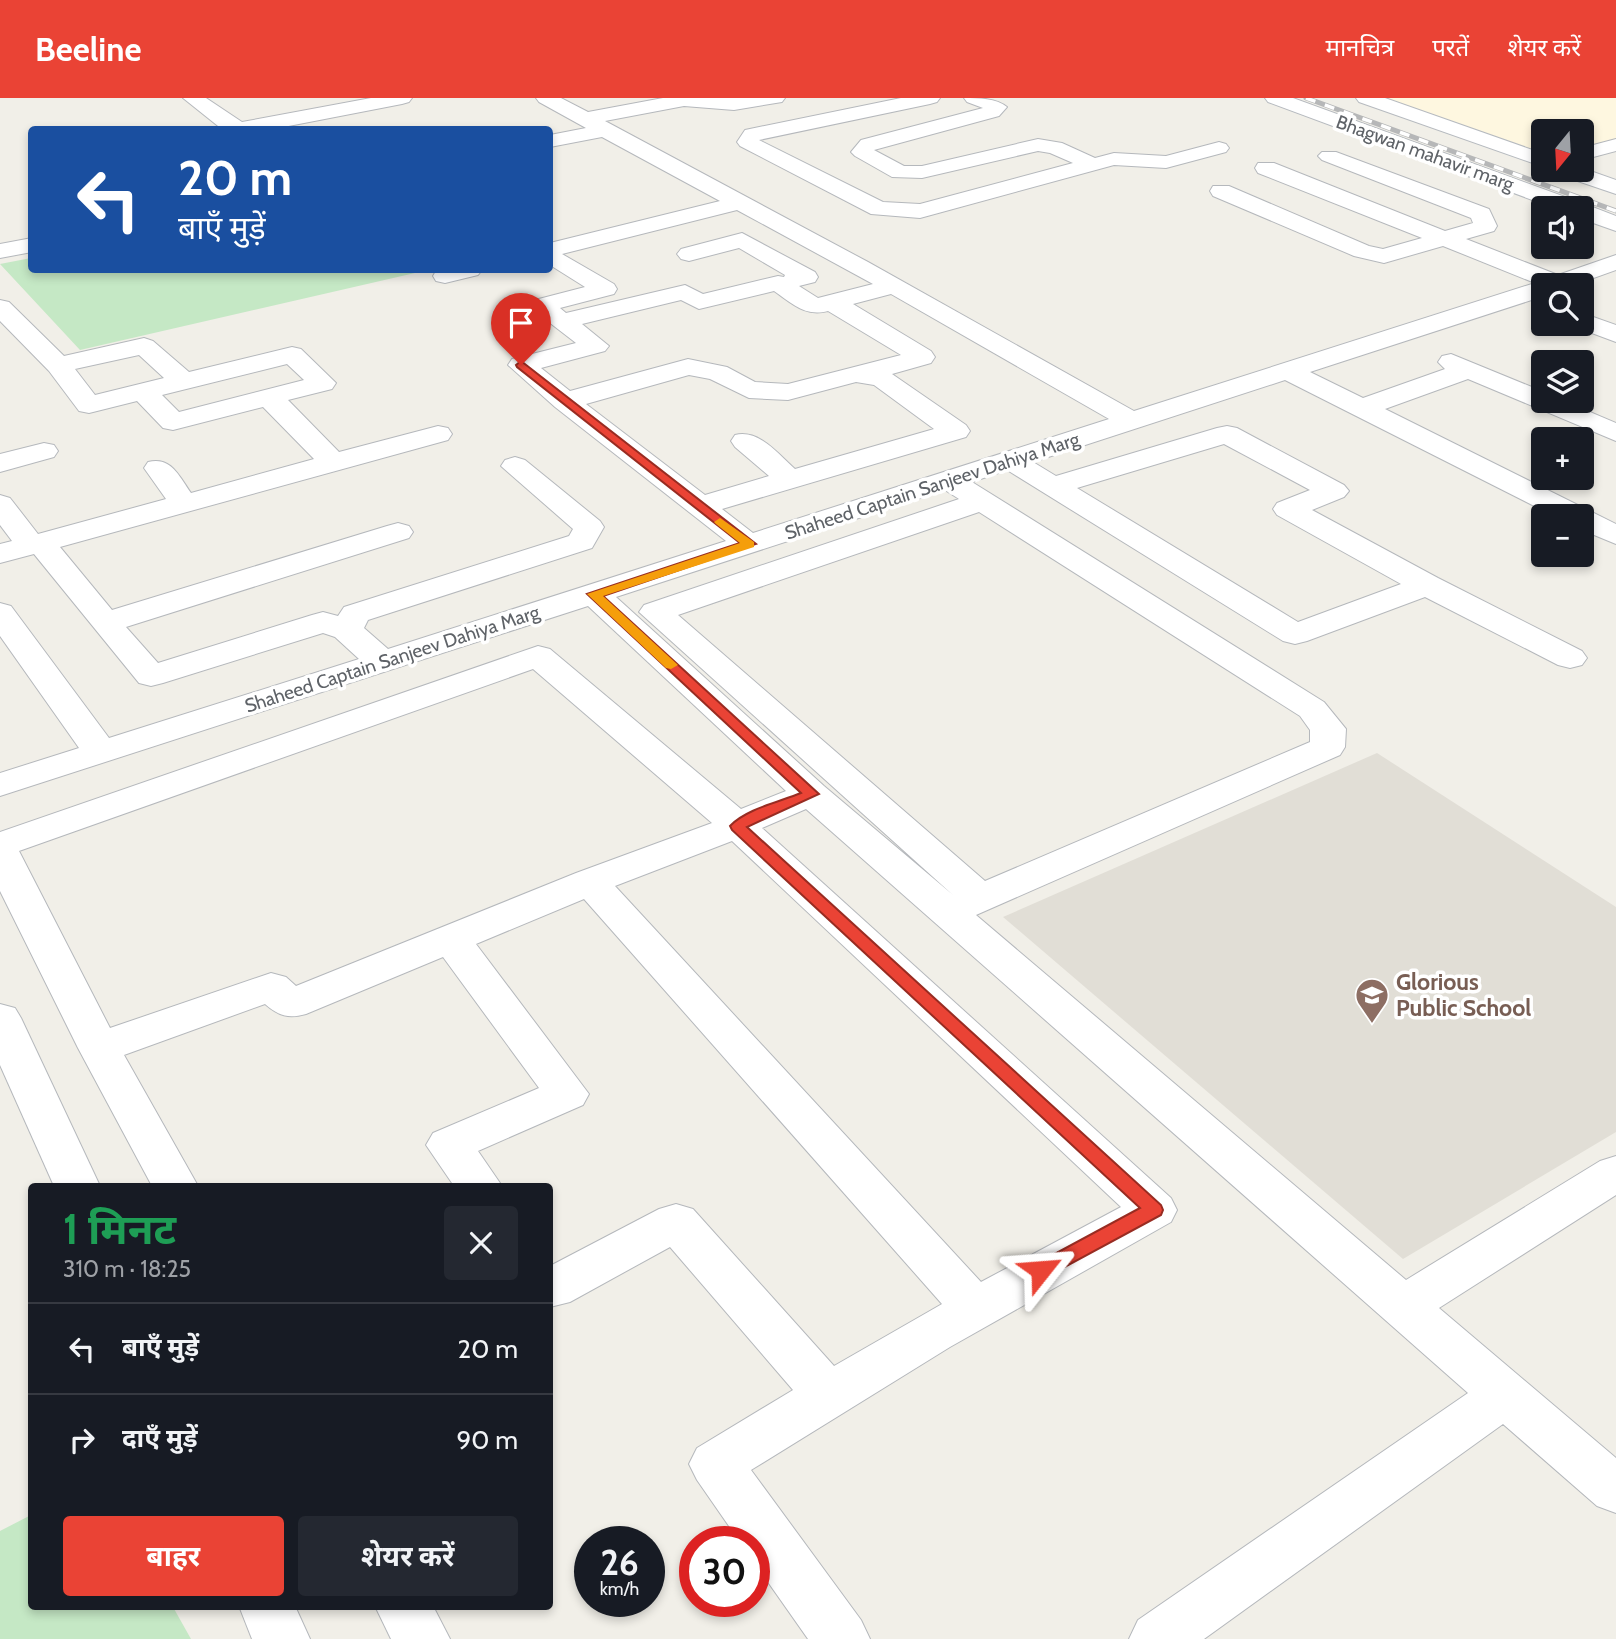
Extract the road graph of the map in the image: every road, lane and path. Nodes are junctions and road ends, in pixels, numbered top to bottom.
1 (192, 98) edge
2 (402, 98) edge
3 (546, 98) edge
4 (775, 98) edge
5 (930, 98) edge
6 (974, 98) edge
7 (1275, 98) edge
8 (1376, 99) edge
9 (595, 124) junction
10 (231, 126) edge
11 (251, 126) edge
12 (553, 140) edge
13 (1616, 145) edge
14 (1219, 148) dead end
15 (1594, 151) edge
16 (1329, 156) dead end
17 (1531, 156) edge
18 (1093, 164) junction
19 (1266, 168) dead end
20 (1594, 179) edge
21 (1616, 187) edge
22 (1221, 191) dead end
23 (1541, 196) edge
24 (738, 203) junction
25 (1594, 216) edge
26 (1616, 224) edge
27 (1446, 239) junction
28 (28, 246) edge
29 (0, 251) edge
30 (689, 254) dead end
31 (554, 255) edge
32 (1616, 262) edge
33 (458, 273) edge
34 (1588, 273) edge
35 (445, 276) dead end
36 (624, 282) junction
37 (778, 283) junction
38 (1531, 285) edge
39 (894, 286) junction
40 (670, 295) junction
41 (1531, 295) edge
42 (831, 302) junction
43 (0, 307) edge
44 (561, 322) junction
45 (1594, 326) edge
46 (1616, 334) edge
47 (586, 348) junction
48 (58, 365) junction
49 (1288, 371) junction
50 (861, 375) junction
51 (185, 382) junction
52 (635, 382) junction
53 (143, 391) junction
54 (269, 397) junction
55 (565, 401) junction
56 (1362, 408) junction
57 (1132, 421) junction
58 (1616, 433) edge
59 (745, 441) dead end
60 (44, 451) dead end
61 (327, 456) junction
62 (1010, 460) junction
63 (0, 463) edge
64 (515, 466) dead end
65 (158, 467) dead end
66 (791, 480) junction
67 (949, 480) junction
68 (1052, 486) junction
69 (178, 495) junction
70 (983, 501) junction
71 (0, 504) edge
72 (1554, 504) edge
73 (1616, 505) edge
74 (701, 506) junction
75 (1594, 512) edge
76 (1594, 524) edge
77 (398, 531) dead end
78 (1616, 535) edge
79 (21, 540) edge
80 (749, 544) junction
81 (0, 554) edge
82 (1427, 585) junction
83 (594, 594) junction
84 (0, 613) edge
85 (105, 623) junction
86 (347, 629) junction
87 (1570, 658) dead end
88 (382, 662) junction
89 (101, 753) junction
90 (0, 785) edge
91 (811, 794) junction
92 (738, 826) junction
93 (0, 845) edge
94 (0, 852) edge
95 (590, 882) junction
96 (964, 905) junction
97 (450, 938) junction
98 (0, 1018) edge
99 (99, 1048) junction
100 (1616, 1173) edge
101 (76, 1183) edge
102 (173, 1183) edge
103 (477, 1183) edge
104 (553, 1289) edge
105 (1404, 1305) junction
106 (974, 1307) junction
107 (827, 1393) junction
108 (1506, 1394) junction
109 (1616, 1490) edge
110 (269, 1610) edge
111 (405, 1610) edge
112 (282, 1639) edge
113 (421, 1639) edge
114 (841, 1639) edge
115 (1158, 1639) edge

1 - 10 street
2 - 11 street
3 - 9 street
4 - 9 street
5 - 18 street
6 - 18 street
7 - 23 street, Bhagwan mahavir marg
8 - 17 street, Bhagwan mahavir marg
9 - 12 street
9 - 24 street
13 - 15 street
14 - 18 street
16 - 27 street
19 - 27 street
20 - 21 street
22 - 27 street
24 - 31 street
24 - 39 street
25 - 26 street
27 - 38 street
28 - 29 street
30 - 37 street
31 - 36 street
32 - 34 street, Shaheed Captain Sanjeev Dahiya Marg
33 - 35 street
36 - 40 street
36 - 44 street
37 - 40 street
37 - 42 street
39 - 42 street
39 - 57 street
40 - 44 street
41 - 49 street, Shaheed Captain Sanjeev Dahiya Marg
42 - 50 street
43 - 48 street
44 - 47 street
45 - 46 street
47 - 52 street
47 - 55 street
48 - 51 street
48 - 53 street
49 - 56 street
49 - 57 street, Shaheed Captain Sanjeev Dahiya Marg
50 - 52 street
50 - 66 street
51 - 53 street
51 - 54 street
52 - 55 street
53 - 54 street
54 - 61 street
55 - 74 street
56 - 58 street
56 - 72 street
57 - 62 street, Shaheed Captain Sanjeev Dahiya Marg
59 - 66 street
60 - 63 street
61 - 69 street
61 - 79 street
62 - 67 street, Shaheed Captain Sanjeev Dahiya Marg
62 - 68 street
64 - 86 street
65 - 69 street
66 - 74 street
67 - 70 street
67 - 80 street, Shaheed Captain Sanjeev Dahiya Marg
68 - 82 street
68 - 82 street
69 - 79 street
70 - 96 street
70 - 96 street
71 - 79 street
73 - 75 street
74 - 80 street
76 - 78 street
77 - 85 street
79 - 81 street
79 - 85 street
80 - 83 street, Shaheed Captain Sanjeev Dahiya Marg
82 - 87 street
83 - 88 street, Shaheed Captain Sanjeev Dahiya Marg
83 - 91 street
84 - 89 street
85 - 86 street
86 - 88 street
88 - 89 street, Shaheed Captain Sanjeev Dahiya Marg
89 - 90 street, Shaheed Captain Sanjeev Dahiya Marg
91 - 92 street
91 - 96 street
92 - 93 street
92 - 95 street
92 - 106 street
94 - 99 street
95 - 97 street
95 - 106 street
96 - 105 street
97 - 99 street
97 - 103 street
98 - 101 street
99 - 102 street
100 - 105 street
104 - 107 street
105 - 108 street
106 - 107 street
107 - 114 street
108 - 109 street
108 - 115 street
110 - 112 street
111 - 113 street

